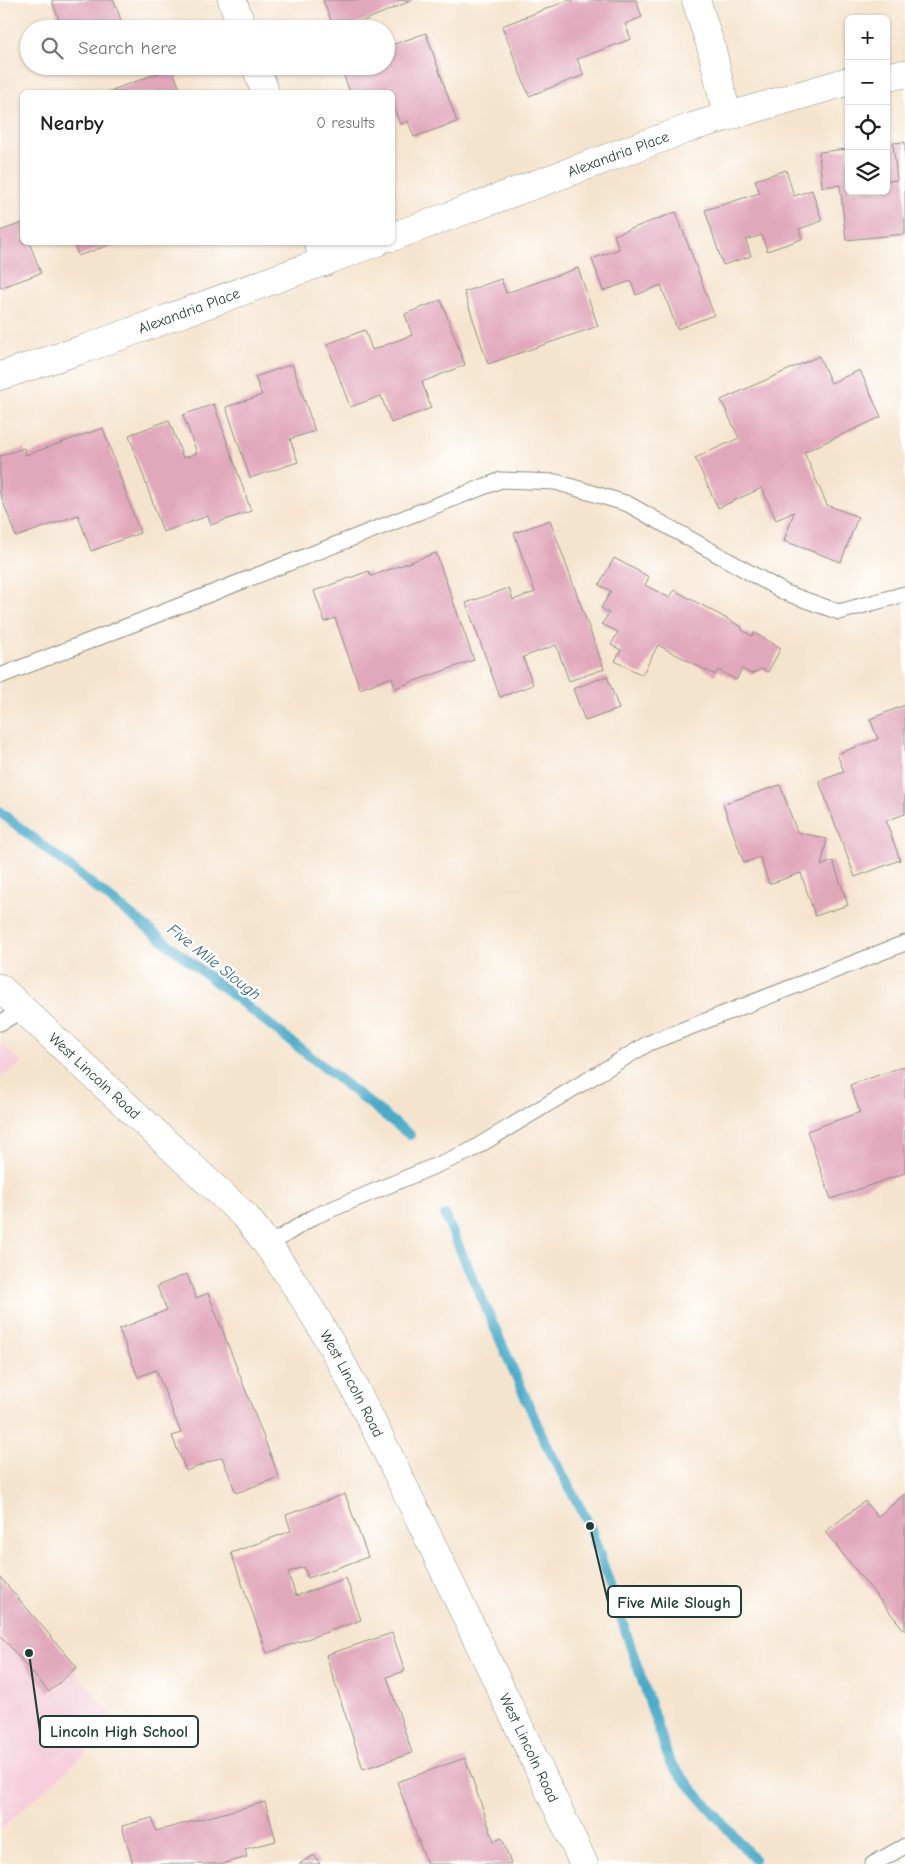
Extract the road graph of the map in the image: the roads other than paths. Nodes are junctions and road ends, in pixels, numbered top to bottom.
1 (232, 0) edge
2 (696, 0) edge
3 (240, 20) edge
4 (905, 74) edge
5 (259, 75) edge
6 (890, 76) edge
7 (845, 82) edge
8 (264, 90) edge
9 (727, 116) junction
10 (395, 236) edge
11 (360, 245) edge
12 (322, 252) edge
13 (0, 376) edge
14 (905, 594) edge
15 (0, 676) edge
16 (905, 943) edge
17 (0, 988) edge
18 (12, 1016) edge
19 (269, 1245) junction
20 (905, 1846) edge
21 (584, 1864) edge
22 (873, 1864) edge

1 - 3 street
2 - 9 street
4 - 6 street
5 - 8 street
7 - 9 street, Alexandria Place
9 - 10 street, Alexandria Place
11 - 12 street, Alexandria Place
12 - 13 street, Alexandria Place
14 - 15 lane
16 - 19 lane
17 - 18 street, West Lincoln Road
18 - 19 street, West Lincoln Road
19 - 21 street, West Lincoln Road
20 - 22 lane

